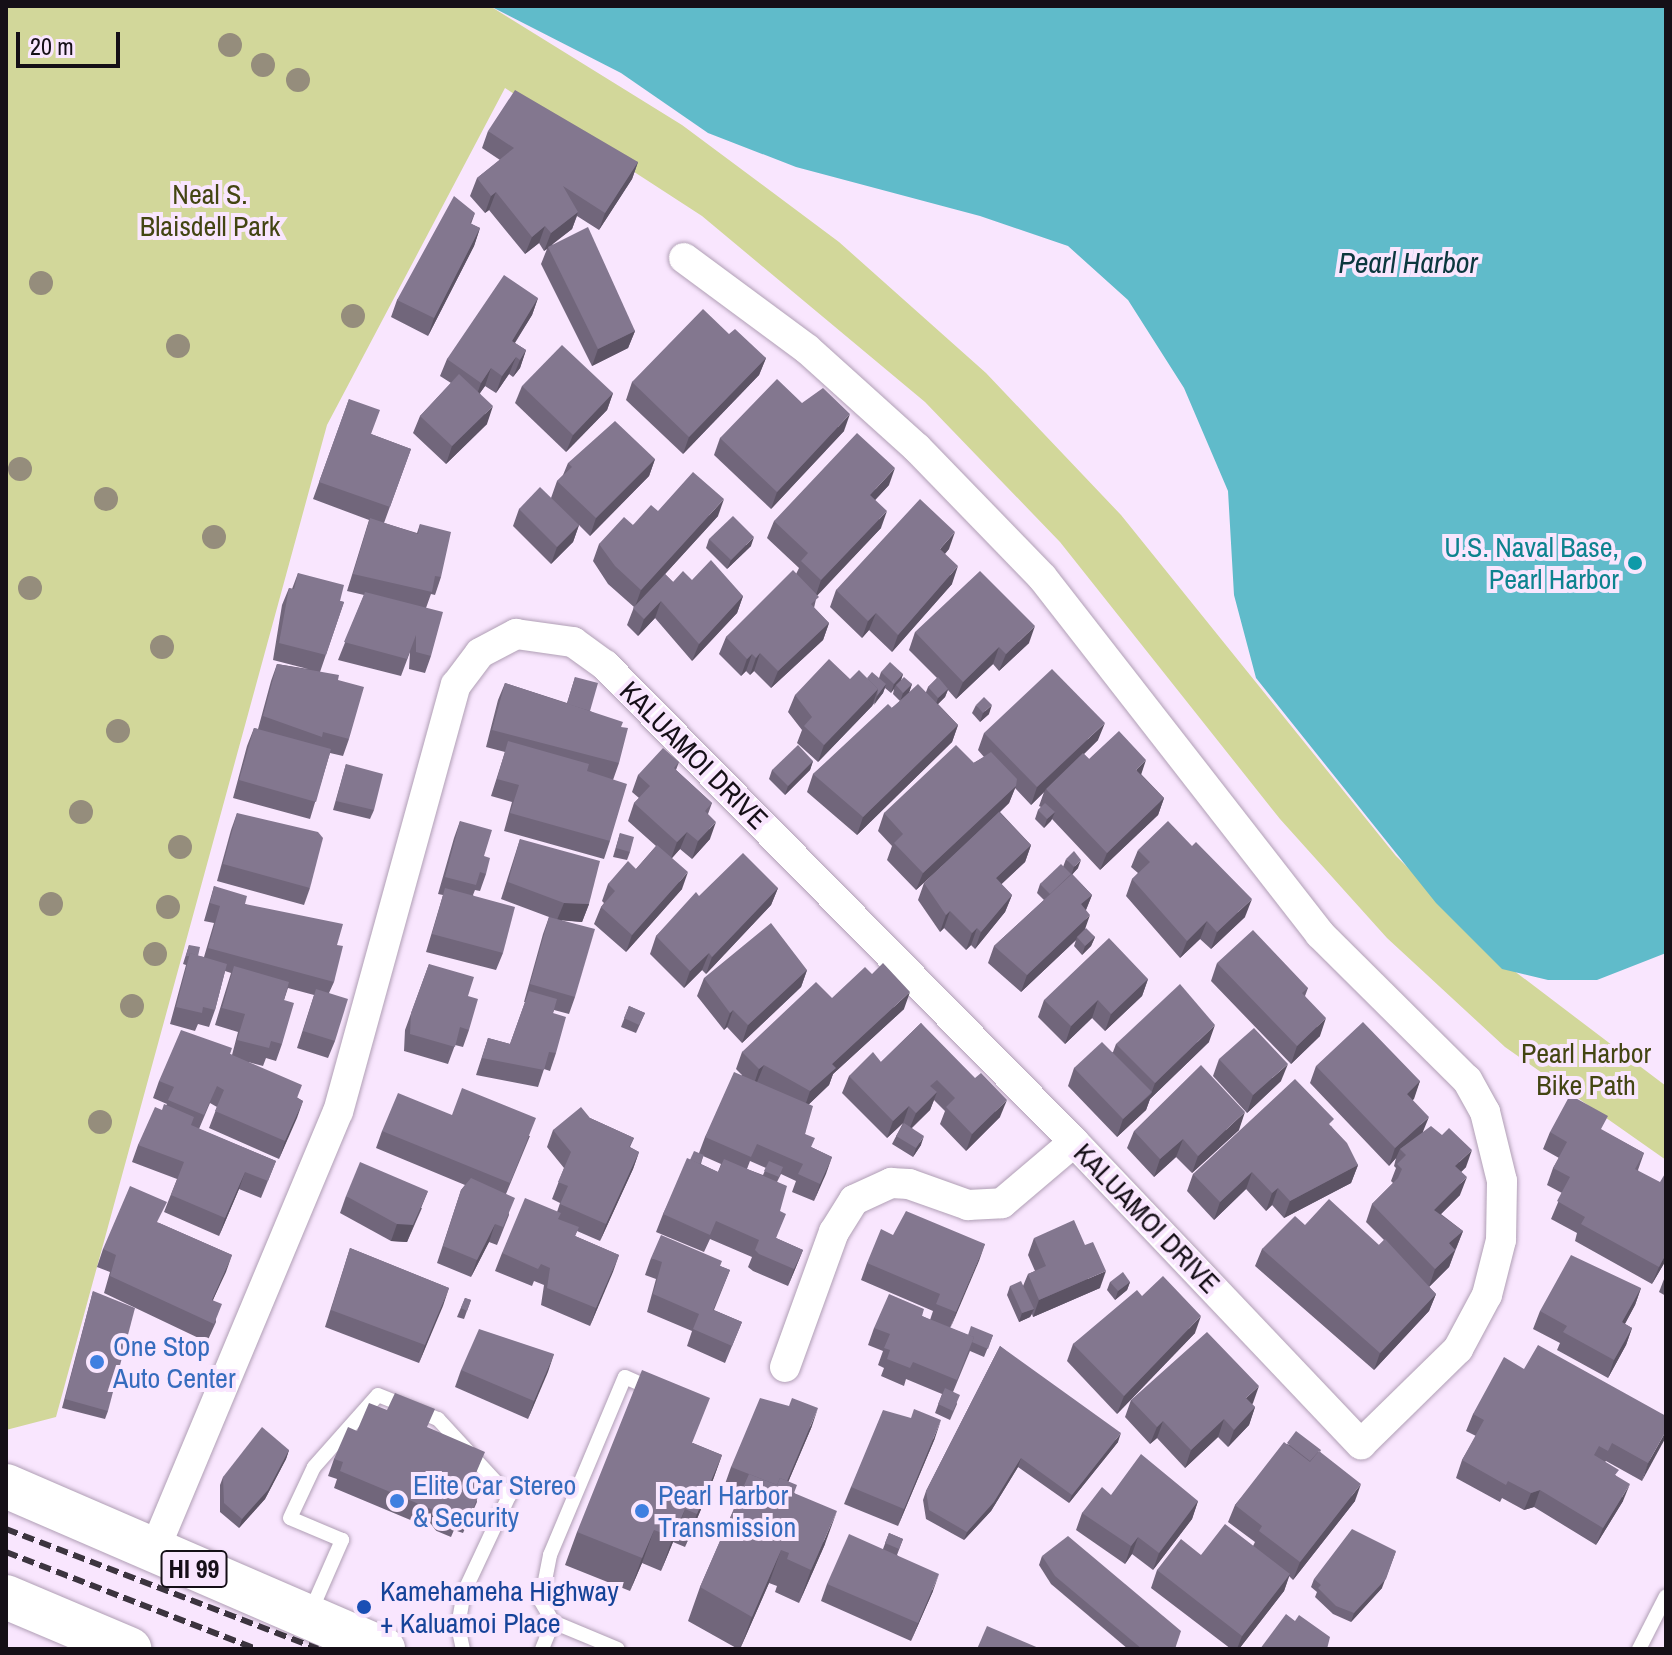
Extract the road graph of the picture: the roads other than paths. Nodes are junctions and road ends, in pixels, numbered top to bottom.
1 (684, 258) dead end
2 (1074, 1142) junction
3 (785, 1367) dead end
4 (668, 1395) edge
5 (6, 1486) edge
6 (154, 1551) junction
7 (1666, 1596) edge
8 (6, 1597) edge
9 (309, 1617) junction
10 (553, 1622) junction
11 (129, 1649) edge
12 (383, 1649) edge
13 (463, 1649) edge
14 (542, 1649) edge
15 (618, 1649) edge
16 (1639, 1649) edge

1 - 2 street, KALUAMOI DRIVE
2 - 3 street
2 - 6 street, KALUAMOI DRIVE
4 - 10 lane
5 - 6 main road, HI 99
6 - 9 main road, HI 99
7 - 16 lane
8 - 11 main road
9 - 12 main road, HI 99
9 - 13 lane
10 - 14 lane
10 - 15 lane

